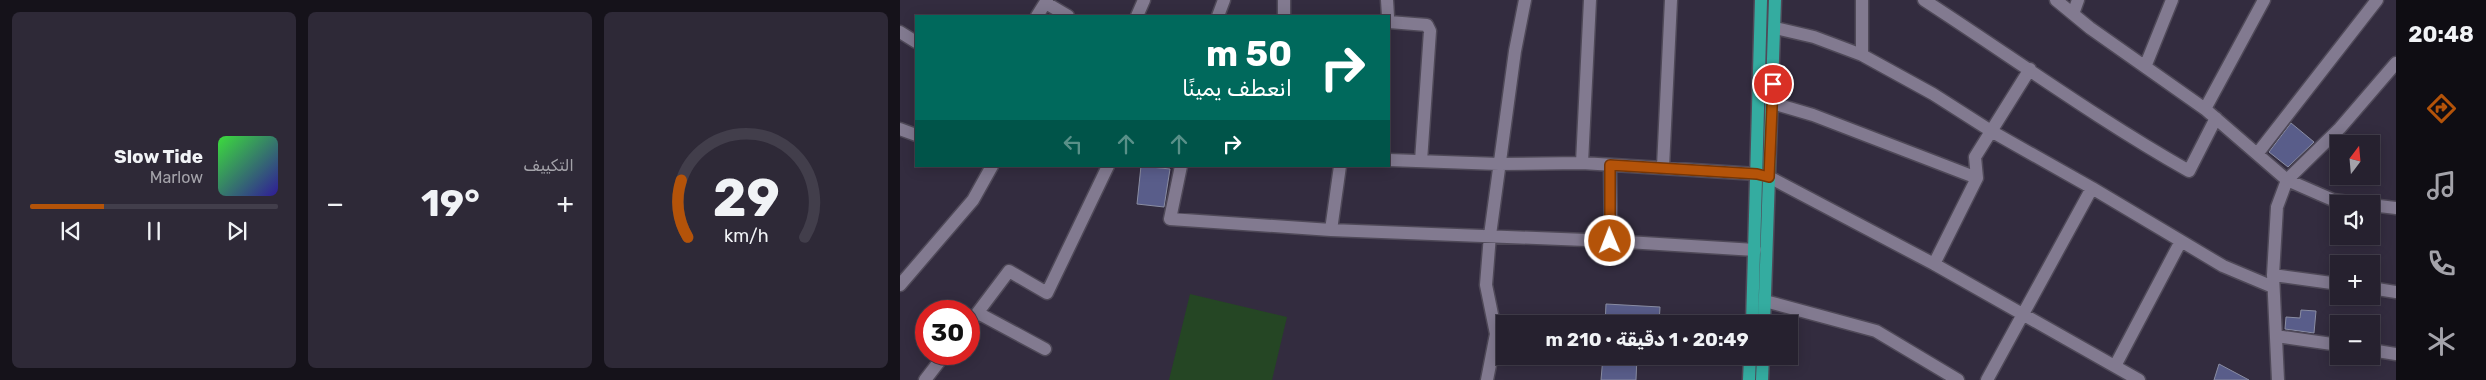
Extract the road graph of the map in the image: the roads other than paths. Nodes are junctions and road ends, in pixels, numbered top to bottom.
1 (1144, 0) edge
2 (1224, 0) edge
3 (1284, 0) edge
4 (1387, 0) edge
5 (1525, 0) edge
6 (1590, 0) edge
7 (1671, 0) edge
8 (1761, 0) edge
9 (1775, 0) edge
10 (1862, 0) edge
11 (1924, 0) edge
12 (2056, 0) edge
13 (2078, 0) edge
14 (2172, 0) edge
15 (2264, 0) edge
16 (2377, 0) edge
17 (1046, 1) edge
18 (2074, 14) junction
19 (1037, 15) edge
20 (1067, 15) edge
21 (1137, 15) edge
22 (1218, 15) edge
23 (1284, 15) edge
24 (1388, 15) edge
25 (1390, 22) edge
26 (1775, 28) junction
27 (900, 32) edge
28 (915, 41) edge
29 (1862, 55) junction
30 (2396, 63) edge
31 (2145, 67) junction
32 (2030, 69) junction
33 (2391, 76) edge
34 (1772, 103) junction
35 (2205, 109) junction
36 (2216, 118) junction
37 (900, 129) edge
38 (1991, 131) junction
39 (915, 135) edge
40 (2257, 154) junction
41 (1390, 160) edge
42 (1421, 161) junction
43 (1582, 163) junction
44 (1499, 164) junction
45 (1610, 165) junction
46 (991, 167) edge
47 (1108, 167) edge
48 (1181, 167) edge
49 (1340, 167) edge
50 (1663, 167) junction
51 (1763, 175) junction
52 (1976, 178) junction
53 (2288, 180) junction
54 (2092, 188) junction
55 (2330, 199) edge
56 (2380, 206) edge
57 (2396, 208) edge
58 (1331, 230) junction
59 (1490, 235) junction
60 (1610, 241) junction
61 (2181, 241) junction
62 (1755, 250) junction
63 (1934, 264) junction
64 (2273, 281) junction
65 (2330, 284) edge
66 (900, 285) edge
67 (2380, 289) edge
68 (2396, 292) edge
69 (1765, 301) junction
70 (980, 310) edge
71 (980, 314) edge
72 (2023, 314) junction
73 (1752, 315) edge
74 (1764, 315) edge
75 (2276, 336) junction
76 (2330, 344) edge
77 (1045, 349) dead end
78 (2380, 351) edge
79 (2396, 354) edge
80 (938, 365) edge
81 (1750, 365) edge
82 (1763, 365) edge
83 (2115, 366) junction
84 (928, 379) edge
85 (1487, 380) edge
86 (1749, 380) edge
87 (1762, 380) edge
88 (1958, 380) edge
89 (1987, 380) edge
90 (2139, 380) edge
91 (2278, 380) edge

1 - 21 street
2 - 22 street
3 - 23 street
4 - 24 street
5 - 44 street
6 - 43 street
7 - 50 street
8 - 51 main road
9 - 26 main road
10 - 29 street
11 - 32 street
12 - 18 street
13 - 18 street
14 - 31 street
15 - 35 street
16 - 40 street
17 - 19 street
17 - 20 street
18 - 31 street
25 - 42 street
26 - 29 street
26 - 34 main road
27 - 28 street
29 - 38 street
30 - 33 street
31 - 35 street
32 - 36 street
32 - 38 street
33 - 53 street
34 - 51 main road
34 - 52 street
35 - 36 street
36 - 40 street
37 - 39 street
38 - 52 street
38 - 54 street
40 - 53 street
41 - 42 street
42 - 44 street
43 - 44 street
43 - 45 street
44 - 59 street
45 - 50 street
45 - 60 street
46 - 66 street
47 - 70 street
48 - 58 street
49 - 58 street
50 - 51 street
51 - 62 main road
51 - 63 street
51 - 69 main road
52 - 63 street
53 - 55 street
53 - 64 street
54 - 61 street
54 - 72 street
56 - 57 street
58 - 59 street
59 - 60 street
59 - 85 street
60 - 62 street
61 - 64 street
61 - 83 street
62 - 73 main road
63 - 72 street
64 - 65 street
64 - 75 street
67 - 68 street
69 - 74 main road
69 - 88 street
71 - 77 street
72 - 83 street
72 - 89 street
75 - 76 street
75 - 91 street
78 - 79 street
80 - 84 street
81 - 86 main road
82 - 87 main road
83 - 90 street

